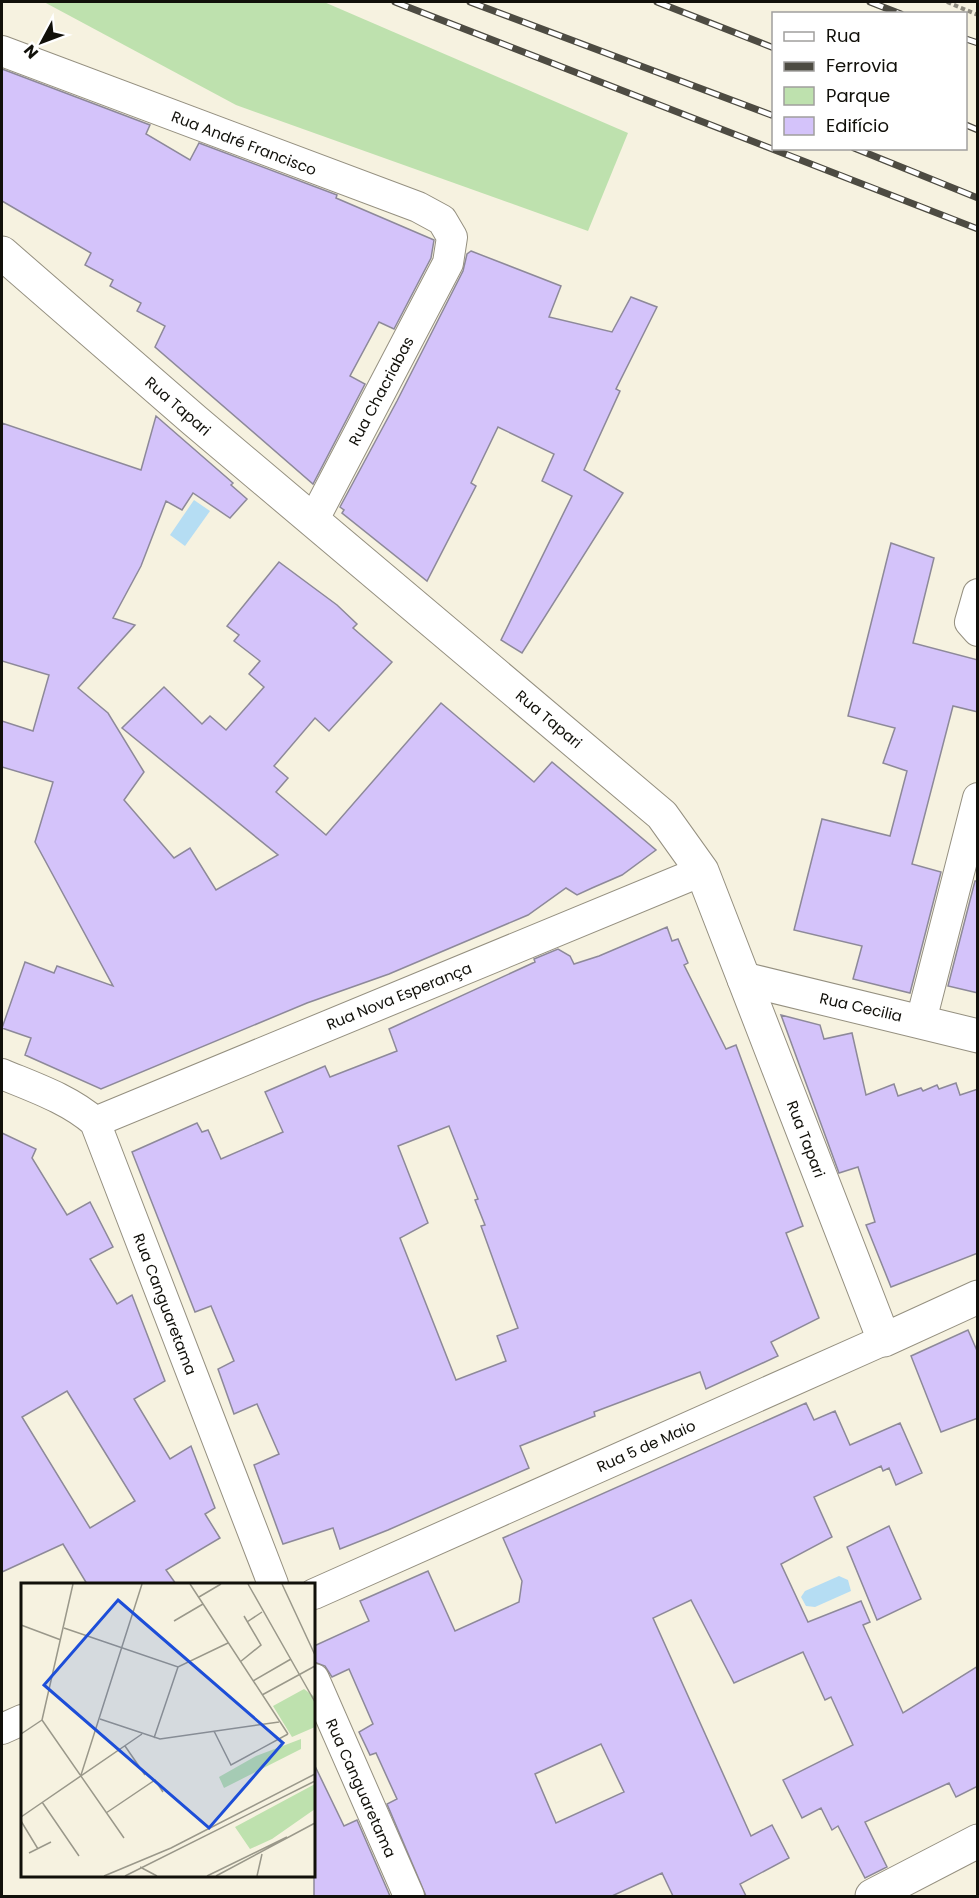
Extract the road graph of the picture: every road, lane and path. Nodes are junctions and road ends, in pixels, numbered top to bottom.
1 (946, 2) edge
2 (978, 15) edge
3 (2, 51) edge
4 (2, 253) edge
5 (448, 263) joint
6 (314, 519) junction
7 (978, 594) edge
8 (978, 631) edge
9 (978, 798) edge
10 (702, 871) junction
11 (744, 979) junction
12 (921, 1021) junction
13 (978, 1036) edge
14 (2, 1074) edge
15 (95, 1122) junction
16 (978, 1297) edge
17 (884, 1340) junction
18 (273, 1583) edge
19 (315, 1594) edge
20 (315, 1681) edge
21 (21, 1720) edge
22 (2, 1729) edge
23 (978, 1840) edge
24 (409, 1896) edge
25 (872, 1896) edge

1 - 2 path
3 - 5 street, Rua André Francisco
4 - 6 street, Rua Tapari
5 - 6 street, Rua Chacriabas
6 - 10 street, Rua Tapari
7 - 8 street
9 - 12 street
10 - 11 street, Rua Tapari
10 - 15 street, Rua Nova Esperança
11 - 12 street, Rua Cecilia
11 - 17 street, Rua Tapari
12 - 13 street, Rua Cecilia
14 - 15 street
15 - 18 street, Rua Canguaretama
16 - 17 street, Rua 5 de Maio
17 - 19 street, Rua 5 de Maio
20 - 24 street, Rua Canguaretama
21 - 22 street
23 - 25 street

